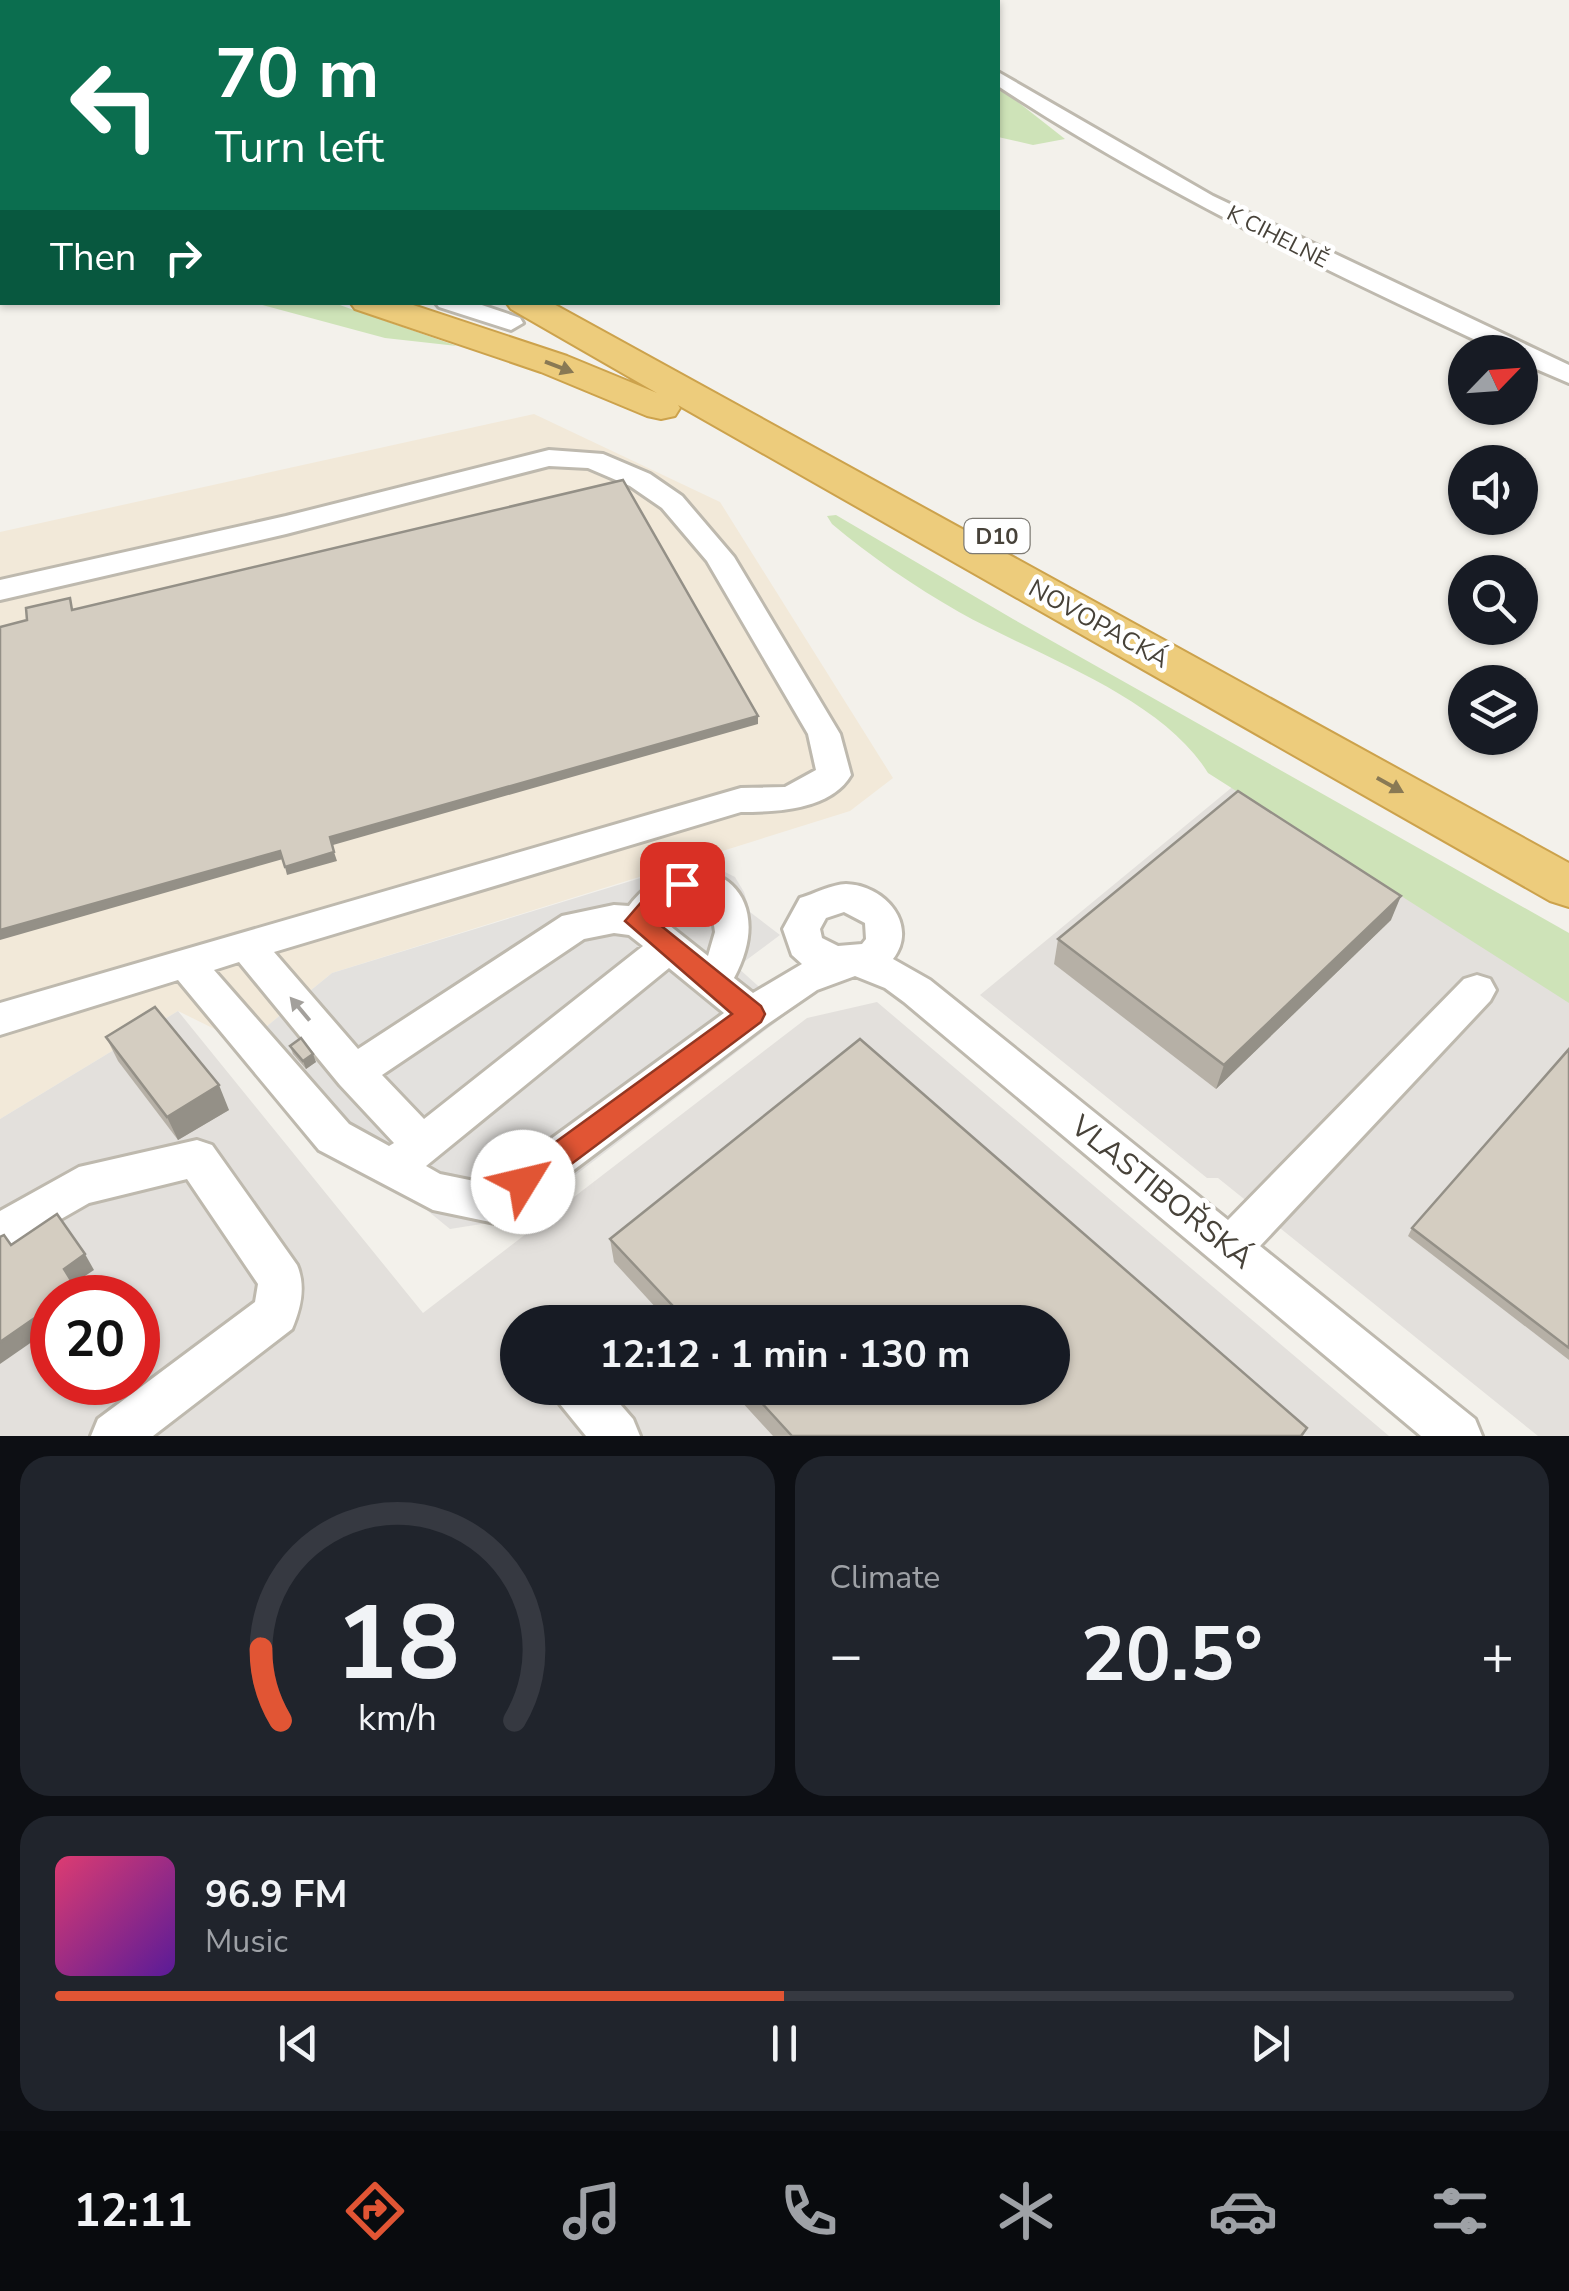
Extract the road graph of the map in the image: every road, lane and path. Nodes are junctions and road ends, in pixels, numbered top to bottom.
1 (1000, 79) edge
2 (376, 305) edge
3 (466, 305) edge
4 (570, 305) edge
5 (588, 305) edge
6 (517, 313) edge
7 (642, 344) junction
8 (1569, 375) edge
9 (907, 515) junction
10 (0, 590) edge
11 (1569, 850) edge
12 (1569, 887) edge
13 (638, 921) junction
14 (246, 945) junction
15 (669, 947) junction
16 (186, 963) junction
17 (712, 982) junction
18 (1477, 990) dead end
19 (752, 1014) junction
20 (0, 1020) edge
21 (354, 1072) junction
22 (407, 1156) junction
23 (0, 1234) edge
24 (1230, 1248) junction
25 (590, 1405) edge
26 (115, 1436) edge
27 (616, 1436) edge
28 (1458, 1436) edge

1 - 8 street, K CIHELNĚ
2 -> 9 highway
3 - 6 street
4 - 7 highway, NOVOPACKÁ
5 - 7 highway
6 - 9 highway, NOVOPACKÁ / D10
7 - 11 highway, NOVOPACKÁ / D10
9 -> 12 highway, NOVOPACKÁ / D10
10 - 14 street
13 - 15 street
13 - 17 street
13 - 21 street
14 - 16 street
21 -> 14 street
15 - 17 street
15 - 22 street
16 - 20 street
16 - 22 street
17 - 19 street
18 - 24 street
19 - 22 street
19 - 24 street, VLASTIBOŘSKÁ
21 - 22 street
23 - 26 street
24 - 28 street, VLASTIBOŘSKÁ
25 - 27 street

